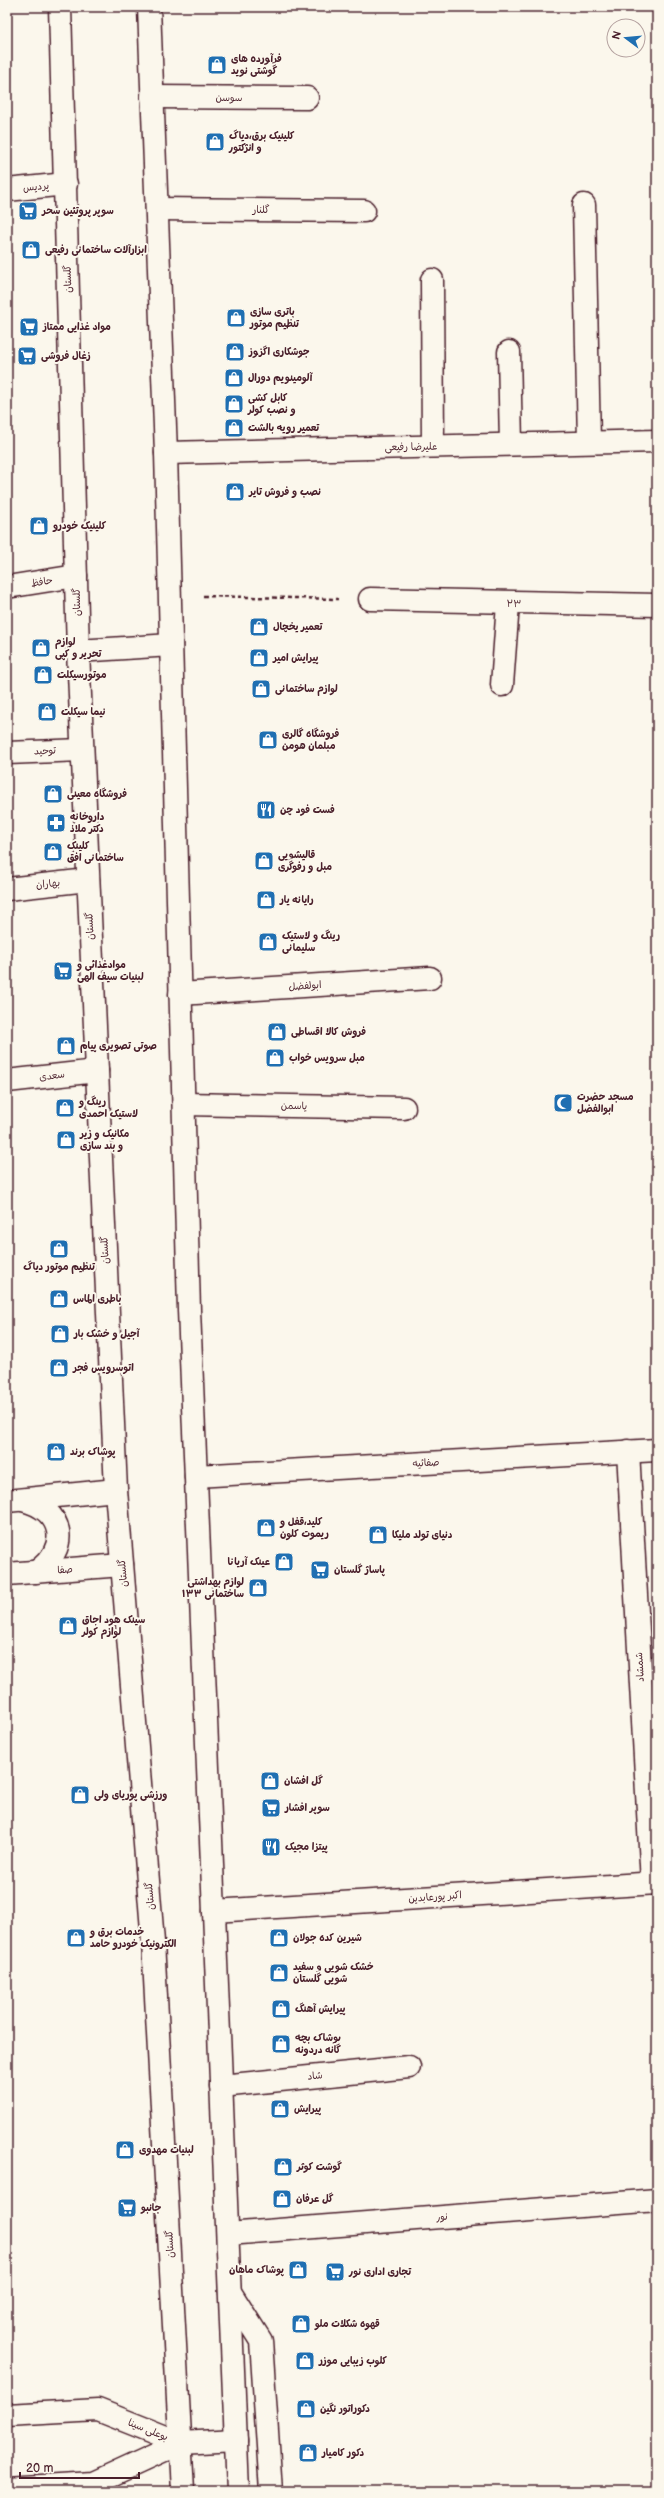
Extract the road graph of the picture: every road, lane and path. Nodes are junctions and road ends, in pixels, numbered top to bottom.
1 (60, 7) edge
2 (149, 7) edge
3 (152, 97) junction
4 (307, 98) dead end
5 (66, 184) junction
6 (7, 190) edge
7 (584, 205) dead end
8 (157, 209) junction
9 (364, 211) dead end
10 (432, 280) dead end
11 (508, 352) dead end
12 (657, 441) edge
13 (589, 442) junction
14 (511, 444) junction
15 (433, 446) junction
16 (166, 453) junction
17 (76, 576) junction
18 (7, 587) edge
19 (170, 595) junction
20 (370, 599) joint
21 (508, 604) junction
22 (657, 605) edge
23 (171, 644) junction
24 (78, 651) junction
25 (502, 685) dead end
26 (82, 750) junction
27 (7, 753) edge
28 (88, 880) junction
29 (7, 888) edge
30 (430, 978) dead end
31 (180, 994) junction
32 (97, 1071) junction
33 (7, 1081) edge
34 (184, 1104) junction
35 (404, 1108) dead end
36 (657, 1450) edge
37 (628, 1451) junction
38 (196, 1476) junction
39 (116, 1490) junction
40 (15, 1501) edge
41 (122, 1565) junction
42 (36, 1572) junction
43 (7, 1574) edge
44 (655, 1883) edge
45 (214, 1911) junction
46 (409, 2067) dead end
47 (221, 2086) junction
48 (657, 2200) edge
49 (228, 2234) junction
50 (230, 2292) junction
51 (7, 2415) edge
52 (236, 2440) junction
53 (181, 2444) junction
54 (7, 2488) edge
55 (183, 2491) edge
56 (238, 2491) edge
57 (271, 2491) edge

1 - 5 street, گلستان
2 - 3 street
3 - 4 street, سوسن
3 - 8 street
5 - 6 street, پردیس
5 - 17 street, گلستان
7 - 13 street
8 - 9 street, گلنار
8 - 16 street
10 - 15 street
11 - 14 street
12 - 13 street, علیرضا رفیعی
13 - 14 street, علیرضا رفیعی
14 - 15 street, علیرضا رفیعی
15 - 16 street, علیرضا رفیعی
16 - 19 street
17 - 18 street, حافظ
17 - 24 street, گلستان
19 - 20 path
19 - 23 street
20 - 21 street, ۲۳
21 - 22 street, ۲۳
21 - 25 street
23 - 24 street
23 - 31 street
24 - 26 street, گلستان
26 - 27 street, توحید
26 - 28 street, گلستان
28 - 29 street, بهاران
28 - 32 street, گلستان
30 - 31 street, ابولفضل
31 - 34 street
32 - 33 street, سعدی
32 - 39 street, گلستان
34 - 35 street, یاسمن
34 - 38 street
36 - 37 street, صفائیه
37 - 38 street, صفائیه
37 - 44 street, شمشاد
38 - 45 street
39 - 40 street
39 - 41 street, گلستان
40 - 42 street
41 - 42 street, صفا
41 - 53 street, گلستان
42 - 43 street, صفا
44 - 45 street, اکبر پورعابدین
45 - 47 street
46 - 47 street, شاد
47 - 49 street
48 - 49 street, نور
49 - 50 street
50 - 52 street
50 - 57 street
51 - 53 street, بوعلی سینا
52 - 53 street
52 - 56 street
53 - 54 street, بوعلی سینا
53 - 55 street, گلستان

